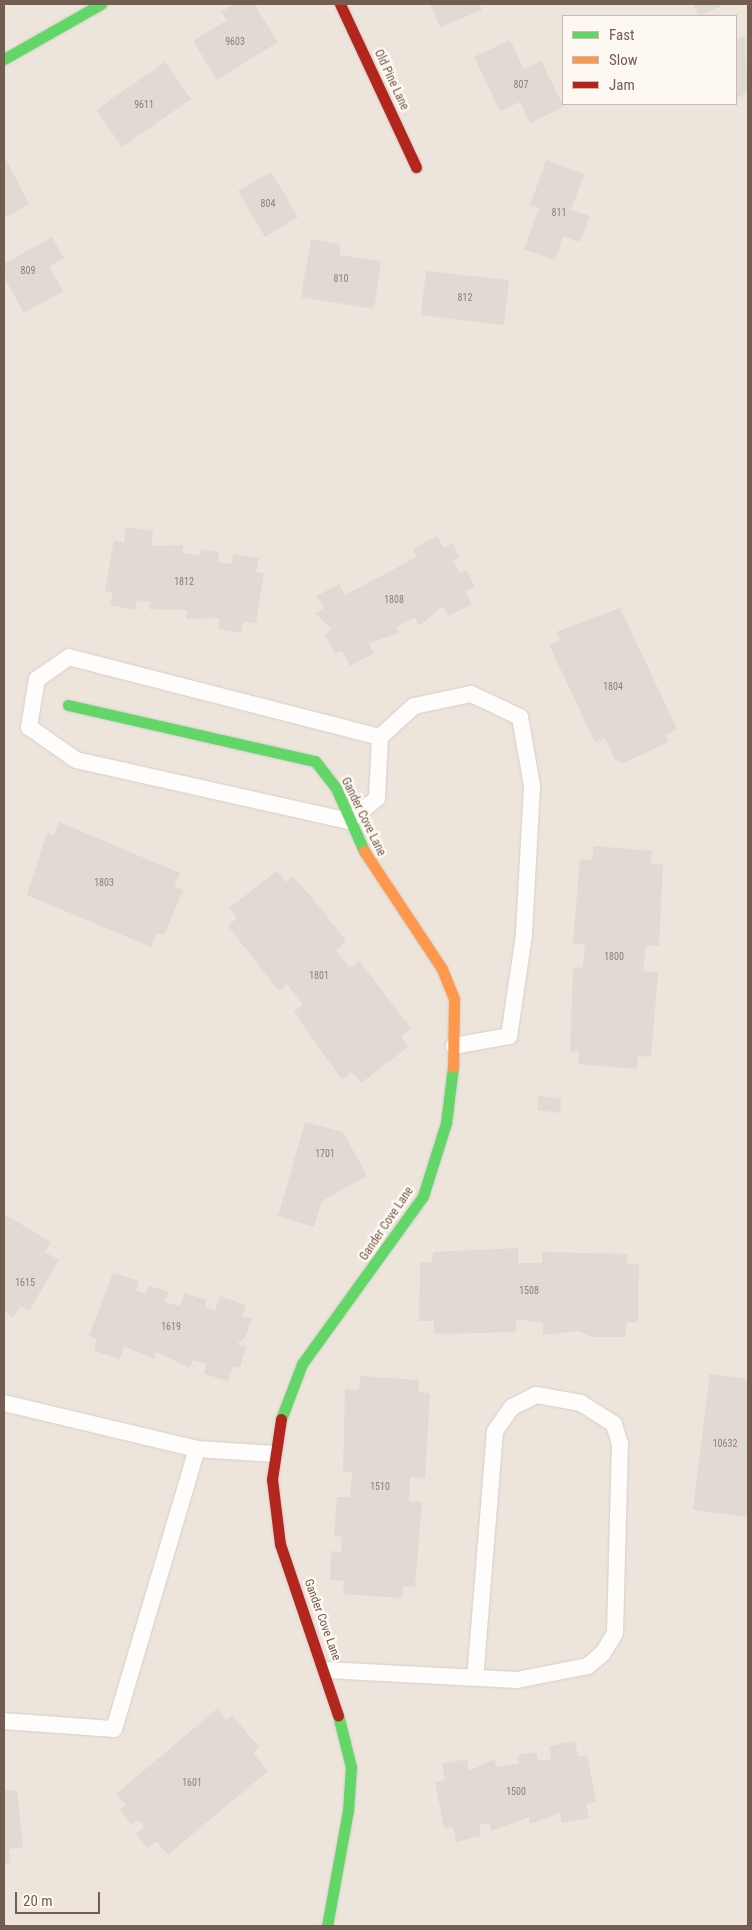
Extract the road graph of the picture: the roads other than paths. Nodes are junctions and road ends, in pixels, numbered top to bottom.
1 (101, 4) edge
2 (340, 4) edge
3 (4, 59) edge
4 (416, 167) dead end
5 (68, 705) dead end
6 (380, 737) junction
7 (349, 821) junction
8 (454, 1046) junction
9 (4, 1403) edge
10 (197, 1449) junction
11 (274, 1454) junction
12 (326, 1670) junction
13 (475, 1677) junction
14 (4, 1721) edge
15 (327, 1926) edge

1 - 3 street
2 - 4 street, Old Pine Lane
5 - 7 street, Gander Cove Lane
6 - 7 lane
6 - 7 lane
6 - 8 lane
7 - 8 street, Gander Cove Lane
8 - 11 street, Gander Cove Lane
9 - 10 lane
10 - 11 lane
10 - 14 lane
11 - 12 street, Gander Cove Lane
12 - 13 lane
12 - 15 street, Gander Cove Lane
13 - 13 lane

